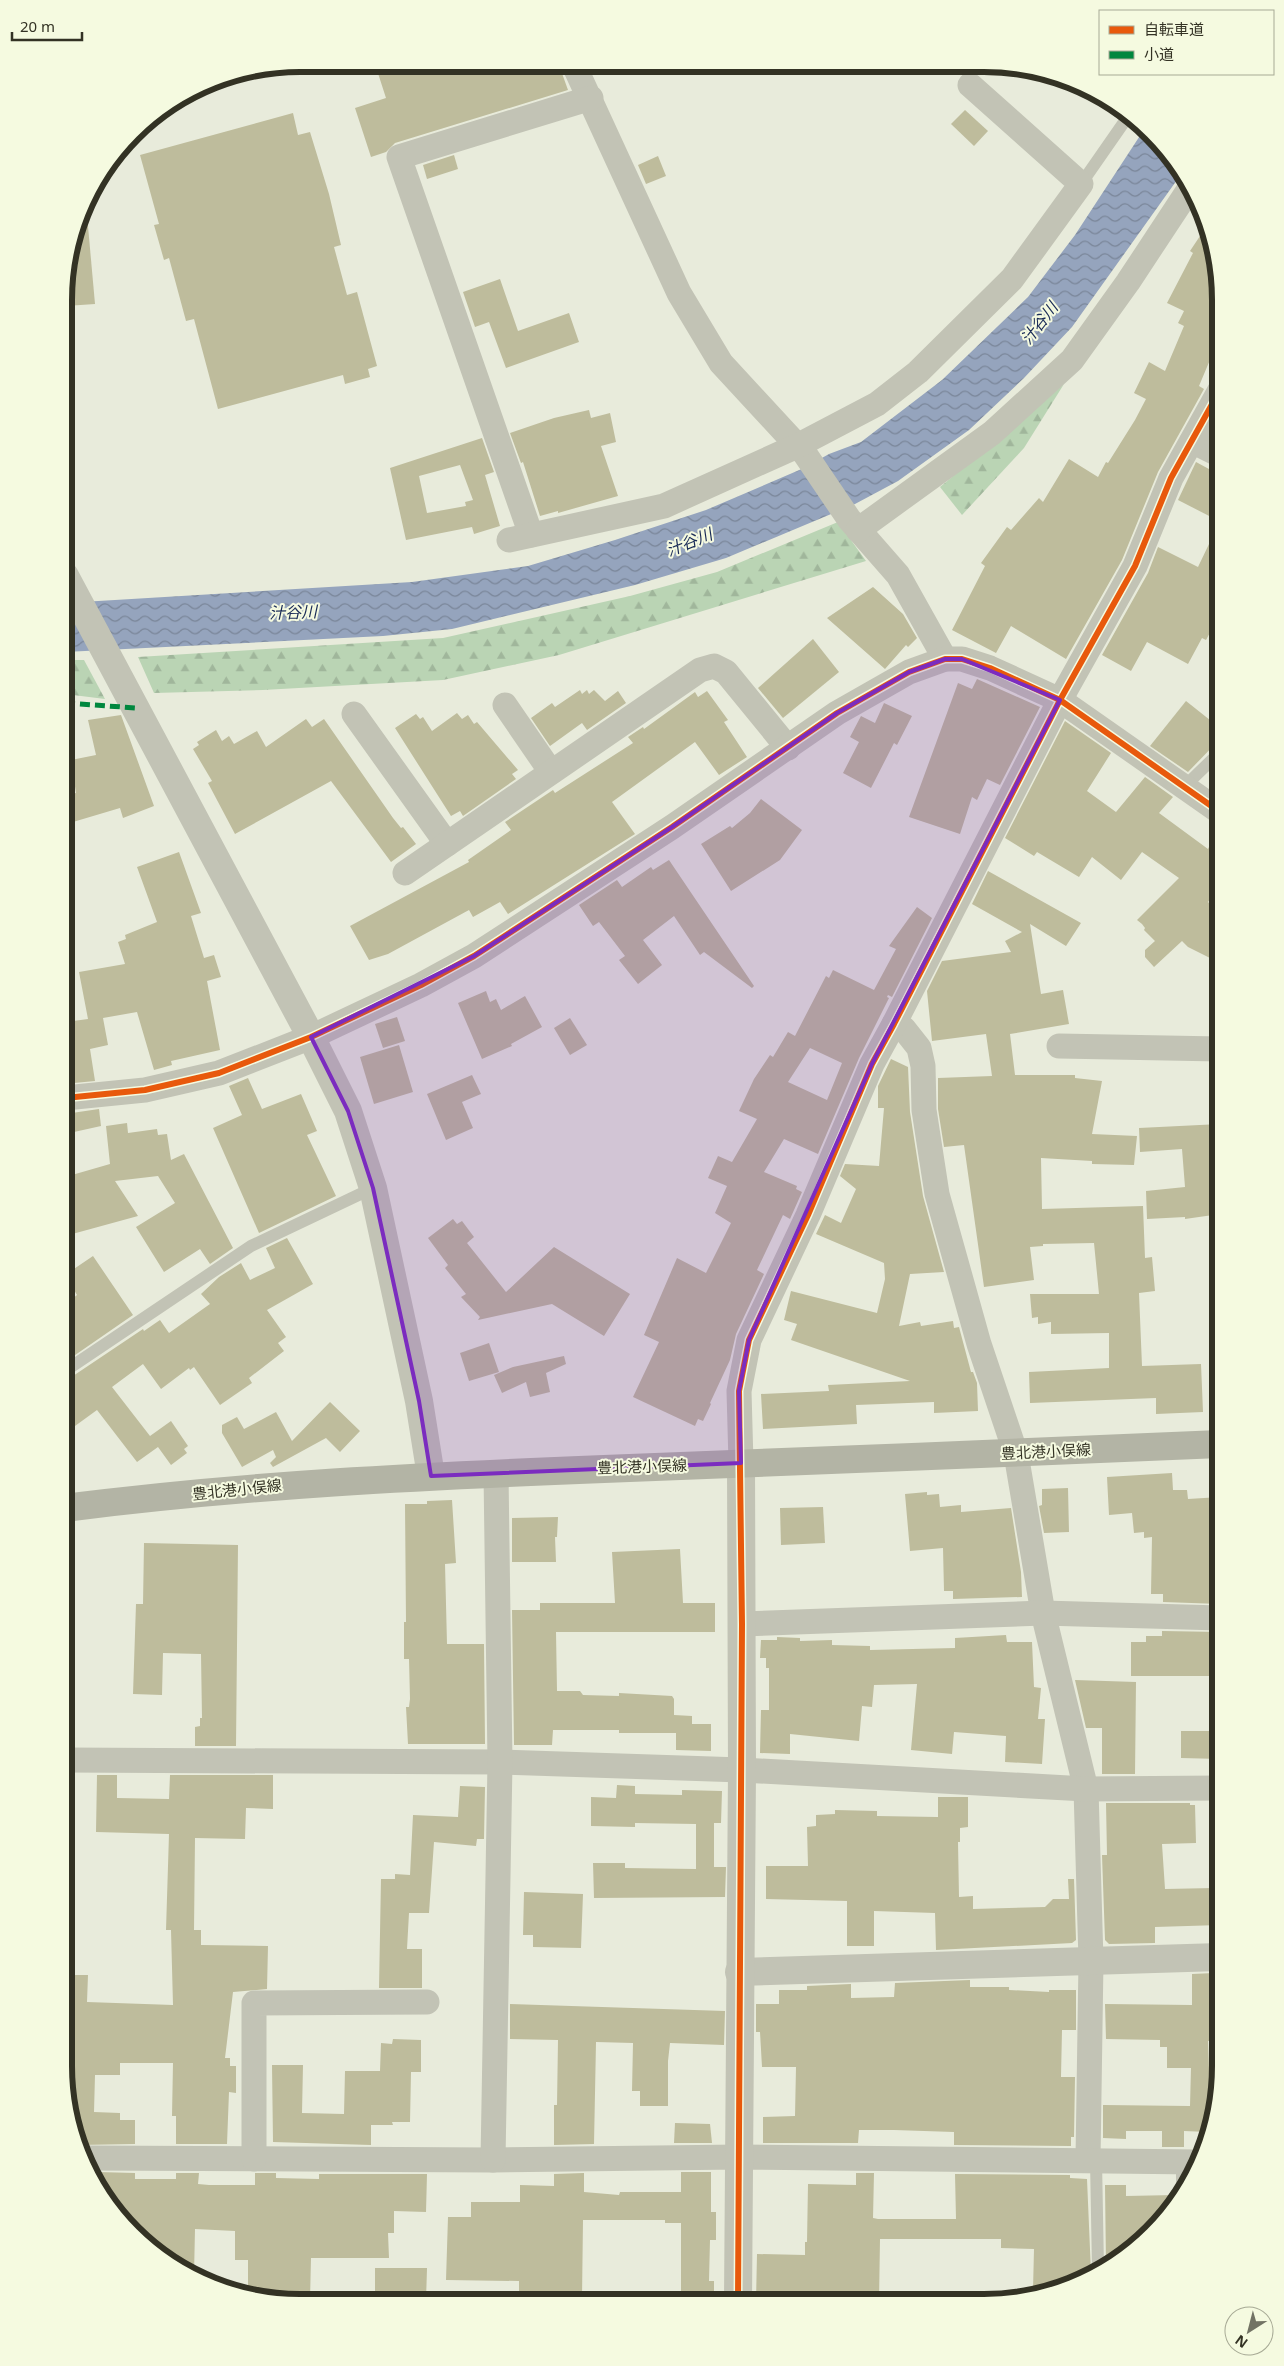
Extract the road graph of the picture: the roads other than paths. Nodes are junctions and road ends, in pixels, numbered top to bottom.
1 (577, 72) edge
2 (970, 85) dead end
3 (591, 98) junction
4 (1124, 122) edge
5 (1081, 184) junction
6 (1185, 195) edge
7 (1212, 405) edge
8 (1192, 442) junction
9 (801, 450) junction
10 (1212, 451) edge
11 (853, 525) junction
12 (72, 589) edge
13 (945, 659) junction
14 (1060, 700) junction
15 (505, 705) dead end
16 (354, 714) dead end
17 (788, 748) junction
18 (1212, 760) edge
19 (551, 772) junction
20 (1185, 786) junction
21 (1212, 806) edge
22 (447, 844) junction
23 (405, 873) dead end
24 (894, 1024) junction
25 (311, 1037) junction
26 (1060, 1046) dead end
27 (1212, 1049) edge
28 (72, 1097) edge
29 (373, 1188) junction
30 (72, 1366) edge
31 (1212, 1444) edge
32 (1016, 1454) junction
33 (741, 1463) junction
34 (496, 1473) junction
35 (431, 1476) junction
36 (72, 1507) edge
37 (1043, 1613) junction
38 (1212, 1618) edge
39 (742, 1624) junction
40 (72, 1760) edge
41 (500, 1762) junction
42 (742, 1770) junction
43 (1212, 1788) edge
44 (1086, 1789) junction
45 (1212, 1956) edge
46 (1091, 1961) junction
47 (739, 1972) junction
48 (426, 2002) dead end
49 (740, 2157) junction
50 (92, 2158) edge
51 (254, 2159) junction
52 (493, 2160) junction
53 (1092, 2160) junction
54 (1190, 2162) edge
55 (1098, 2263) edge
56 (738, 2294) edge

1 - 3 street
2 - 5 street
3 - 9 street
3 - 9 street
4 - 5 lane
5 - 9 street
6 - 11 street
7 - 8 street
8 - 10 street
8 - 14 street
9 - 11 street
11 - 13 street
12 - 25 street
13 - 14 street
13 - 17 street
14 - 20 street
14 - 24 street
15 - 19 street
16 - 22 street
17 - 19 street
17 - 25 street
18 - 20 lane
19 - 22 street
20 - 21 street
22 - 23 street
24 - 32 street
24 - 33 street
25 - 28 street
25 - 29 street
26 - 27 street
29 - 30 lane
29 - 35 street
31 - 32 main road, 豊北港小俣線
32 - 33 main road, 豊北港小俣線
32 - 37 street
33 - 34 main road, 豊北港小俣線
33 - 39 street
34 - 35 main road, 豊北港小俣線
34 - 41 street
35 - 36 main road, 豊北港小俣線
37 - 38 street
37 - 39 street
37 - 44 street
39 - 42 street
40 - 41 street
41 - 42 street
41 - 52 street
42 - 44 street
42 - 47 street
43 - 44 street
44 - 46 street
45 - 46 street
46 - 47 street
46 - 53 street
47 - 49 street
48 - 51 street
49 - 52 street
49 - 53 street
49 - 56 street
50 - 51 street
51 - 52 street
53 - 54 street
53 - 55 lane

